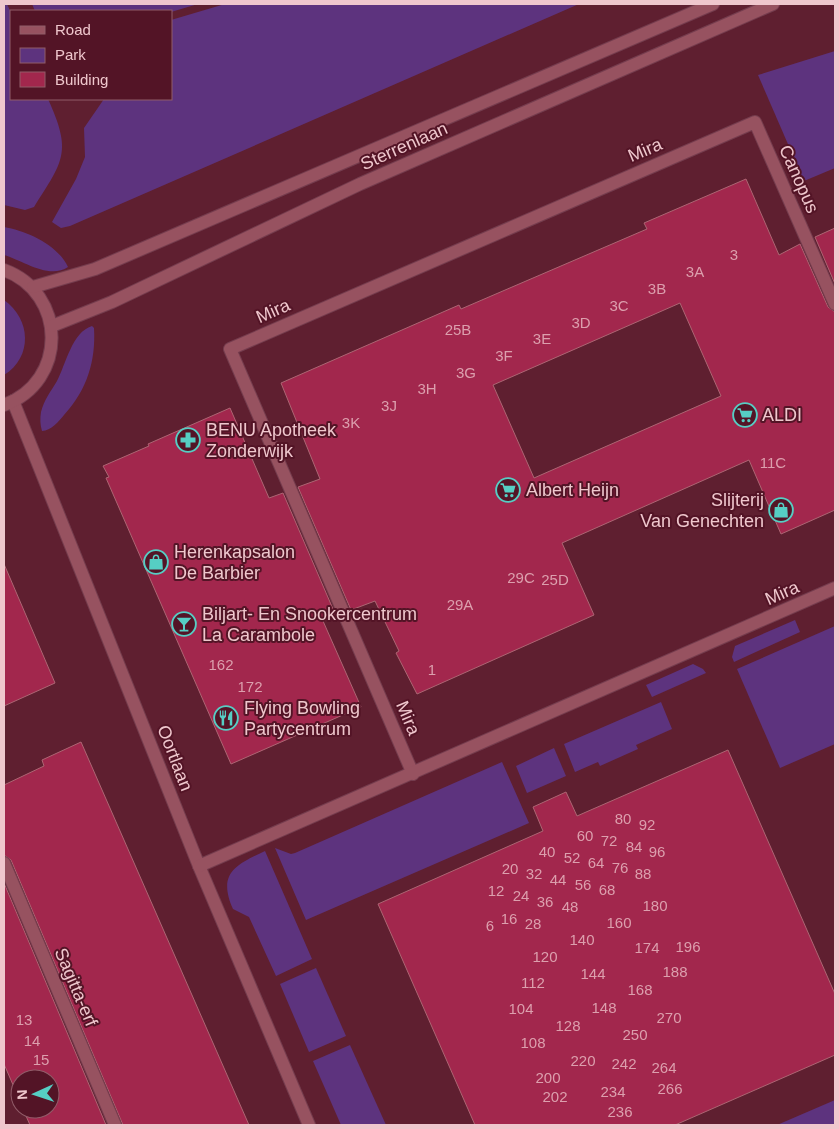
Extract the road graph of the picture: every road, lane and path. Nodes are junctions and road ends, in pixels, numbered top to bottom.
1 (713, 4) edge
2 (773, 4) edge
3 (755, 122) joint
4 (4, 270) edge
5 (32, 288) junction
6 (835, 304) edge
7 (52, 326) junction
8 (9, 403) edge
9 (835, 588) edge
10 (413, 774) junction
11 (4, 863) edge
12 (199, 866) junction
13 (115, 1125) edge
14 (309, 1125) edge

1 - 5 street, Sterrenlaan
2 - 7 street, Sterrenlaan
3 - 6 street, Canopus
3 - 10 street, Mira
4 - 5 street
5 - 7 street
7 - 8 street
8 - 12 street, Oortlaan
9 - 10 street, Mira
10 - 12 street, Mira
11 - 13 street, Sagitta-erf
12 - 14 street, Oortlaan

